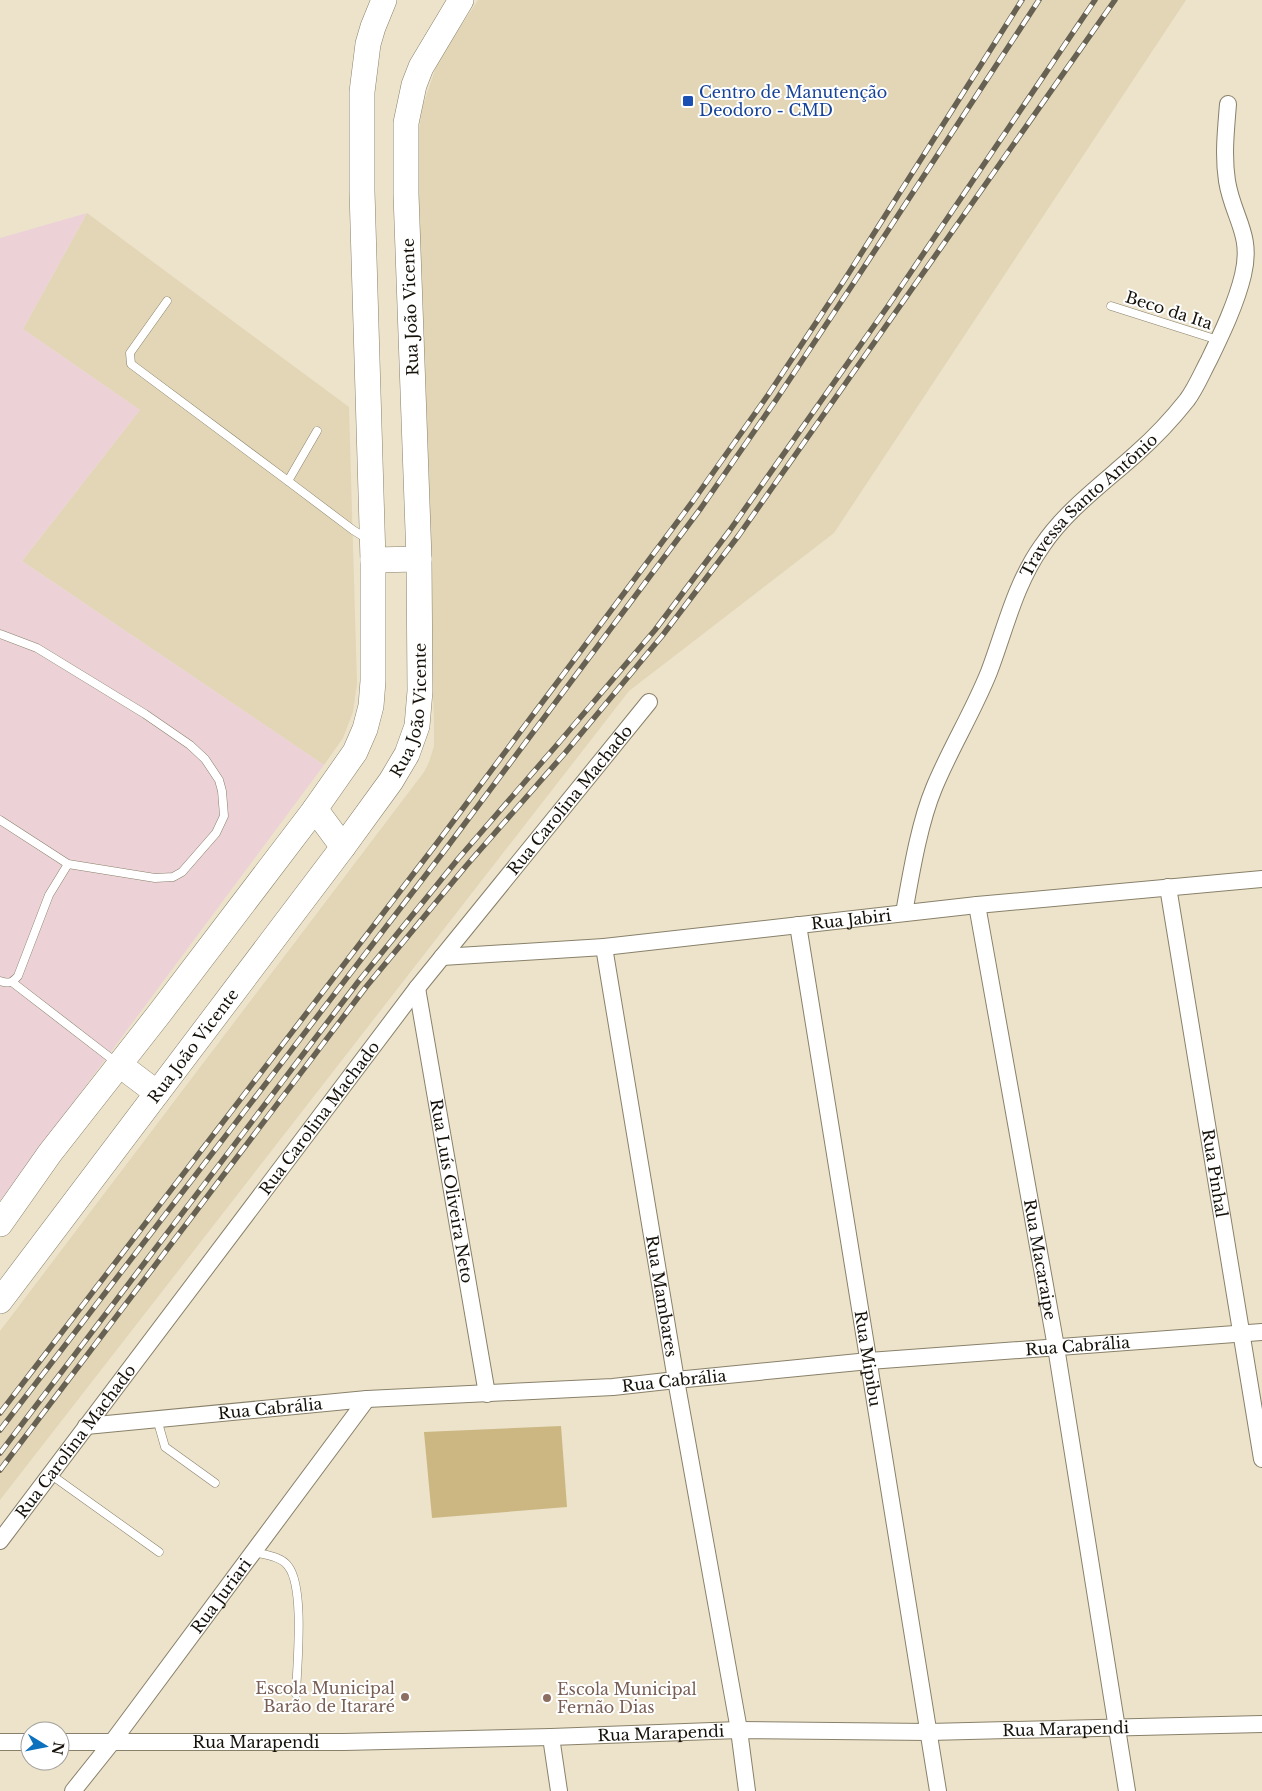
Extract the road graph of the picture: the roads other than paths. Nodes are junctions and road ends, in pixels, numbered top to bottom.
1 (461, 0) edge
2 (376, 12) edge
3 (1228, 104) dead end
4 (1254, 245) edge
5 (167, 301) dead end
6 (1111, 306) dead end
7 (1218, 340) junction
8 (318, 432) dead end
9 (288, 481) junction
10 (373, 551) junction
11 (419, 559) junction
12 (0, 634) edge
13 (648, 702) dead end
14 (315, 810) junction
15 (0, 820) edge
16 (343, 847) junction
17 (68, 864) junction
18 (1262, 879) edge
19 (1168, 887) junction
20 (977, 905) junction
21 (904, 913) junction
22 (798, 925) junction
23 (604, 947) junction
24 (442, 956) junction
25 (0, 981) edge
26 (12, 982) junction
27 (417, 988) junction
28 (120, 1065) junction
29 (157, 1094) junction
30 (0, 1224) edge
31 (0, 1301) edge
32 (1262, 1332) edge
33 (1242, 1334) junction
34 (1056, 1348) junction
35 (869, 1361) junction
36 (676, 1380) junction
37 (487, 1394) junction
38 (367, 1399) junction
39 (156, 1419) junction
40 (86, 1426) junction
41 (1262, 1459) edge
42 (50, 1474) junction
43 (215, 1484) dead end
44 (0, 1541) edge
45 (159, 1552) dead end
46 (253, 1552) junction
47 (296, 1694) dead end
48 (1262, 1724) edge
49 (1117, 1727) junction
50 (739, 1730) junction
51 (929, 1732) junction
52 (551, 1737) junction
53 (113, 1741) junction
54 (0, 1742) edge
55 (20, 1742) edge
56 (70, 1742) edge
57 (73, 1791) edge
58 (559, 1791) edge
59 (747, 1791) edge
60 (938, 1791) edge
61 (1127, 1791) edge

1 - 11 main road, Rua João Vicente
2 - 10 main road, Rua João Vicente
3 - 4 street, Travessa Santo Antônio
4 - 7 street, Travessa Santo Antônio
5 - 9 lane
6 - 7 lane, Beco da Ita
7 - 21 street, Travessa Santo Antônio
8 - 9 lane
9 - 10 lane
10 - 11 main road
10 - 14 main road, Rua João Vicente
11 - 16 main road, Rua João Vicente
12 - 17 lane
13 - 24 street, Rua Carolina Machado
14 - 16 main road
14 - 28 main road, Rua João Vicente
15 - 17 lane
16 - 29 main road, Rua João Vicente
17 - 26 lane
18 - 19 street, Rua Jabiri
19 - 20 street, Rua Jabiri
19 - 33 street, Rua Pinhal
20 - 21 street, Rua Jabiri
20 - 34 street, Rua Macaraipe
21 - 22 street, Rua Jabiri
22 - 23 street, Rua Jabiri
22 - 35 street, Rua Mipibu
23 - 24 street, Rua Jabiri
23 - 36 street, Rua Mambares
24 - 27 street, Rua Carolina Machado
25 - 26 lane
26 - 28 lane
27 - 37 street, Rua Luís Oliveira Neto
27 - 40 street, Rua Carolina Machado
28 - 29 main road
28 - 30 main road, Rua João Vicente
29 - 31 main road, Rua João Vicente
32 - 33 street, Rua Cabrália
33 - 34 street, Rua Cabrália
33 - 41 street, Rua Pinhal
34 - 35 street, Rua Cabrália
34 - 49 street, Rua Macaraipe
35 - 36 street, Rua Cabrália
35 - 51 street, Rua Mipibu
36 - 37 street, Rua Cabrália
36 - 50 street, Rua Mambares
37 - 38 street, Rua Cabrália
38 - 39 street, Rua Cabrália
38 - 46 street, Rua Juriari
39 - 40 street, Rua Cabrália
39 - 43 lane
40 - 42 street, Rua Carolina Machado
42 - 44 street, Rua Carolina Machado
42 - 45 lane
46 - 47 lane
46 - 53 street, Rua Juriari
48 - 49 street, Rua Marapendi
49 - 51 street, Rua Marapendi
49 - 61 street, Rua Macaraipe
50 - 51 street, Rua Marapendi
50 - 52 street, Rua Marapendi
50 - 59 street, Rua Mambares
51 - 60 street, Rua Mipibu
52 - 53 street, Rua Marapendi
52 - 58 street
53 - 56 street, Rua Marapendi
53 - 57 street, Rua Juriari
54 - 55 street

